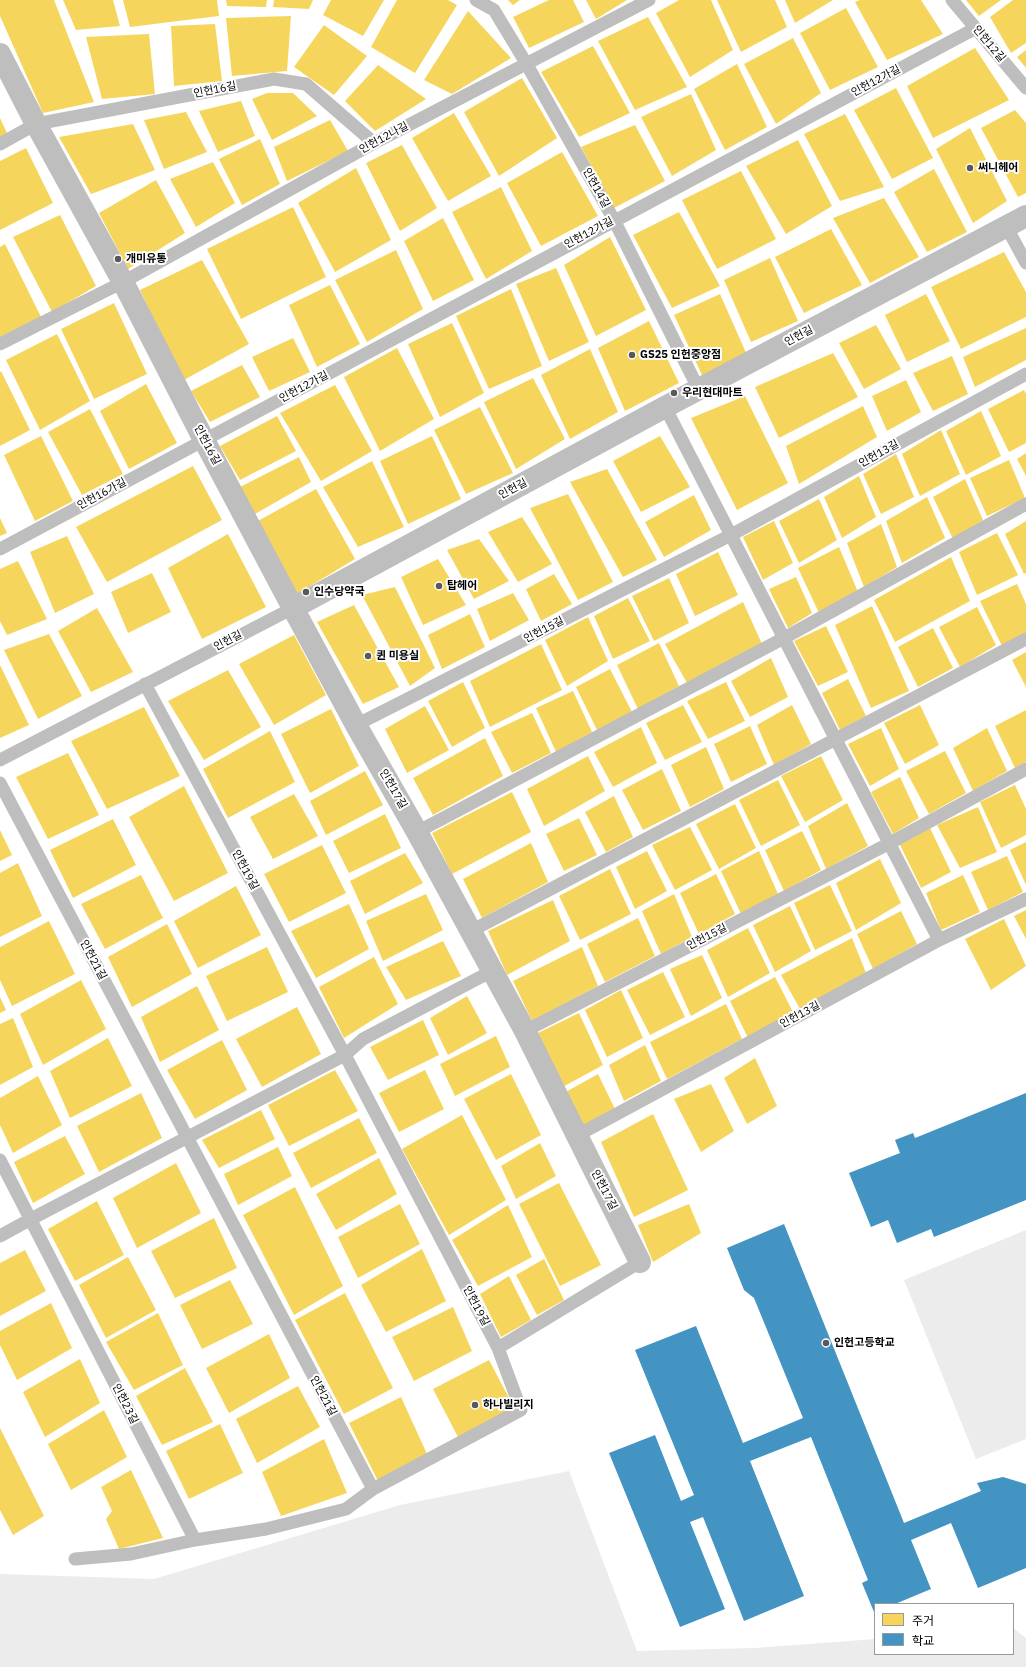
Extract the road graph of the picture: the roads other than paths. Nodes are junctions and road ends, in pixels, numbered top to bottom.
1 (476, 0) edge
2 (649, 0) edge
3 (952, 0) edge
4 (976, 28) junction
5 (0, 54) edge
6 (526, 63) junction
7 (1026, 88) edge
8 (36, 124) junction
9 (374, 143) junction
10 (0, 144) edge
11 (1026, 216) edge
12 (614, 220) junction
13 (1006, 226) junction
14 (1026, 263) edge
15 (123, 282) junction
16 (0, 344) edge
17 (1026, 374) edge
18 (698, 390) junction
19 (665, 407) junction
20 (204, 440) junction
21 (1026, 504) edge
22 (731, 535) junction
23 (0, 549) edge
24 (293, 608) junction
25 (784, 638) junction
26 (1026, 638) edge
27 (145, 684) junction
28 (356, 726) junction
29 (836, 739) junction
30 (0, 760) edge
31 (1026, 769) edge
32 (0, 783) edge
33 (417, 832) junction
34 (890, 843) junction
35 (1026, 900) edge
36 (471, 931) junction
37 (939, 940) junction
38 (492, 971) junction
39 (525, 1031) junction
40 (345, 1055) junction
41 (576, 1136) junction
42 (186, 1138) junction
43 (0, 1160) edge
44 (31, 1219) junction
45 (0, 1236) edge
46 (640, 1262) joint
47 (498, 1348) junction
48 (372, 1489) junction
49 (195, 1540) junction
50 (75, 1559) dead end

1 - 6 lane, 인헌14길
2 - 6 lane, 인헌12나길
3 - 4 lane, 인헌12길
4 - 7 lane, 인헌12길
4 - 12 lane, 인헌12가길
5 - 8 street, 인헌16길
6 - 9 lane, 인헌12나길
6 - 12 lane, 인헌14길
8 - 9 lane, 인헌16길
8 - 10 lane, 인헌16길
8 - 15 street, 인헌16길
9 - 15 lane, 인헌12나길
11 - 13 street, 인헌길
12 - 18 lane, 인헌14길
12 - 20 lane, 인헌12가길
13 - 14 lane
13 - 18 street, 인헌길
15 - 16 lane
15 - 20 street, 인헌16길
17 - 22 lane, 인헌13길
18 - 19 street, 인헌길
19 - 22 lane
19 - 24 street, 인헌길
20 - 23 lane, 인헌16가길
20 - 24 street, 인헌16길
21 - 25 lane
22 - 25 lane
22 - 28 lane, 인헌15길
24 - 27 lane, 인헌길
24 - 28 street, 인헌17길
25 - 29 lane
25 - 33 lane
26 - 29 lane
27 - 30 lane, 인헌길
27 - 40 lane, 인헌19길
28 - 33 street, 인헌17길
29 - 34 lane
29 - 36 lane
31 - 34 lane
32 - 42 lane, 인헌21길
33 - 36 street, 인헌17길
34 - 37 lane
34 - 39 lane, 인헌15길
35 - 37 lane, 인헌13길
36 - 38 street, 인헌17길
37 - 41 lane, 인헌13길
38 - 39 street, 인헌17길
38 - 40 lane
39 - 41 street, 인헌17길
40 - 42 lane
40 - 47 lane, 인헌19길
41 - 46 street, 인헌17길
42 - 44 lane
42 - 48 lane, 인헌21길
43 - 44 lane, 인헌23길
44 - 45 lane
44 - 49 lane, 인헌23길
46 - 47 lane, 인헌17길
47 - 48 lane, 인헌19길
48 - 49 lane
49 - 50 lane

